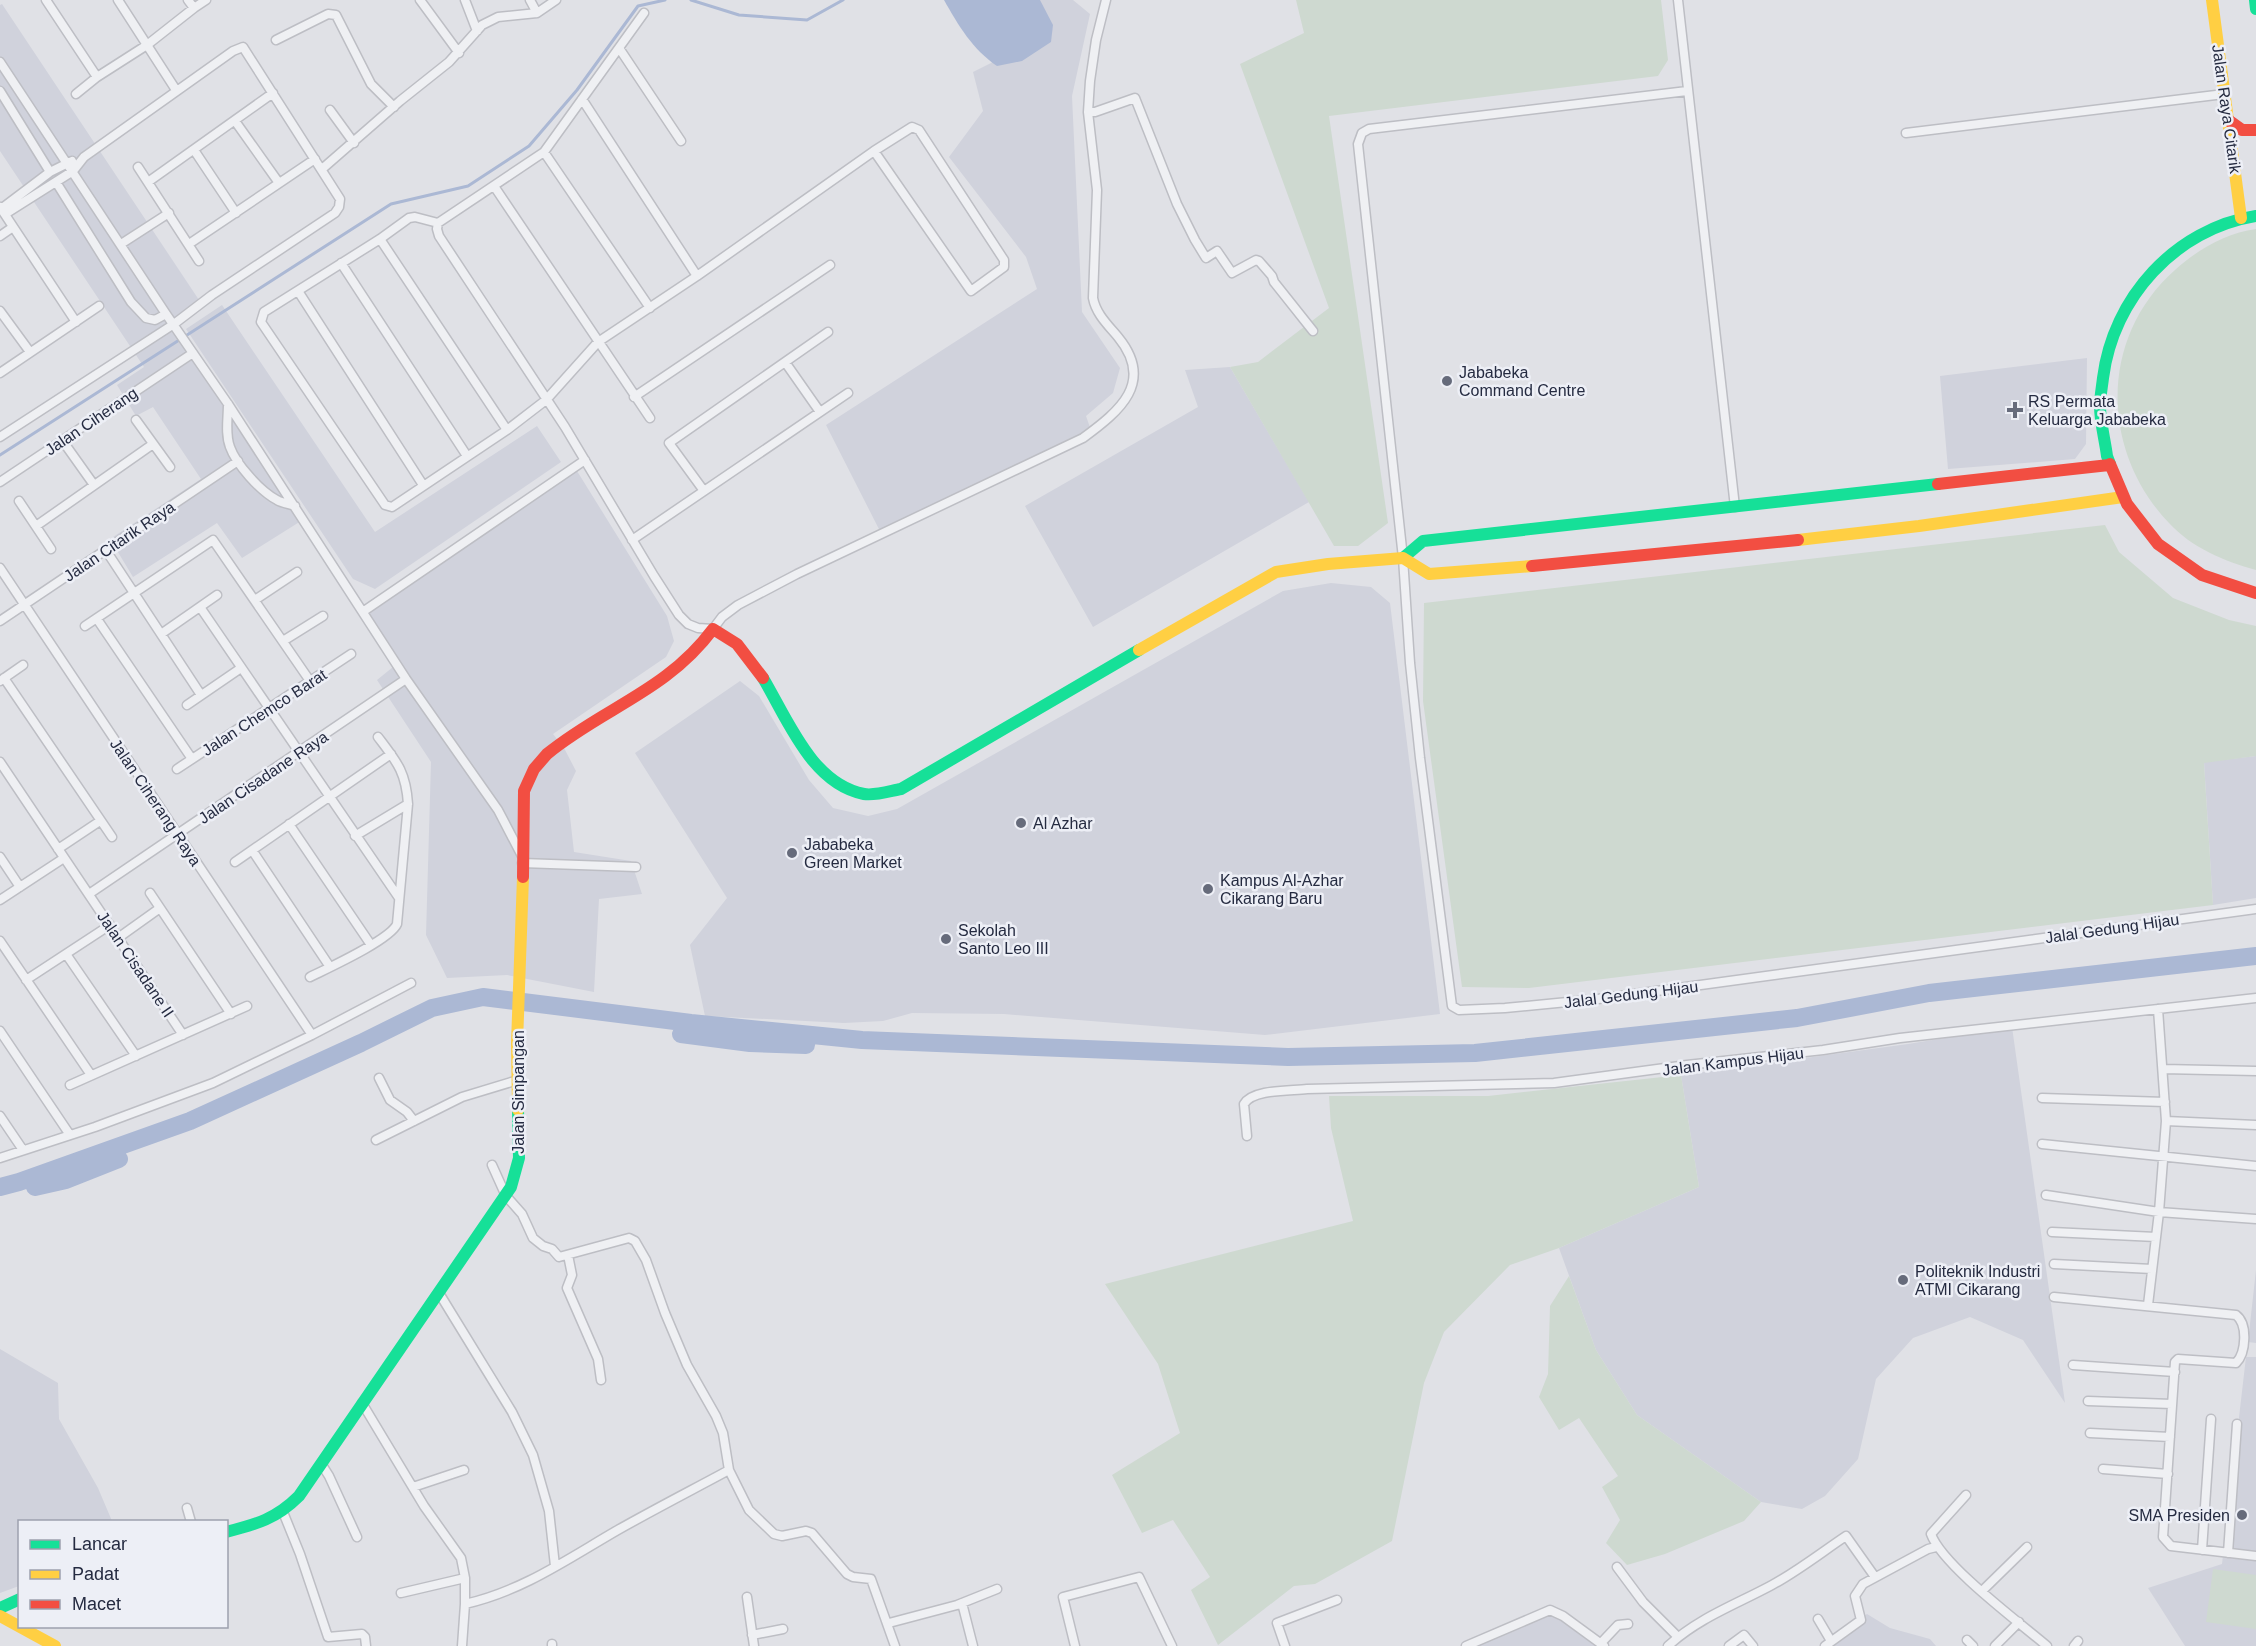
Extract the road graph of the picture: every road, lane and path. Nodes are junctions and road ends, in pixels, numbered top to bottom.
1 (46, 0) edge
2 (118, 0) edge
3 (188, 0) edge
4 (206, 0) edge
5 (420, 0) edge
6 (465, 0) edge
7 (530, 0) edge
8 (556, 0) edge
9 (1106, 0) edge
10 (1678, 0) edge
11 (2212, 0) edge
12 (2255, 0) edge
13 (194, 8) junction
14 (2256, 9) edge
15 (537, 13) junction
16 (644, 13) dead end
17 (477, 31) junction
18 (276, 40) dead end
19 (147, 45) junction
20 (619, 48) junction
21 (459, 53) junction
22 (0, 62) edge
23 (97, 77) junction
24 (176, 90) junction
25 (0, 91) edge
26 (1687, 92) junction
27 (273, 93) junction
28 (76, 94) dead end
29 (2224, 94) junction
30 (582, 99) junction
31 (394, 107) junction
32 (330, 110) dead end
33 (1088, 112) junction
34 (2228, 120) junction
35 (235, 121) junction
36 (2256, 130) edge
37 (1906, 133) dead end
38 (681, 141) dead end
39 (354, 143) junction
40 (194, 150) junction
41 (874, 151) junction
42 (544, 152) junction
43 (84, 157) junction
44 (315, 159) junction
45 (67, 162) junction
46 (138, 167) dead end
47 (322, 169) junction
48 (74, 171) junction
49 (50, 172) junction
50 (148, 182) junction
51 (56, 183) junction
52 (279, 183) junction
53 (494, 186) junction
54 (2, 210) edge
55 (169, 213) junction
56 (236, 213) junction
57 (2256, 216) edge
58 (2241, 218) junction
59 (438, 223) junction
60 (13, 227) junction
61 (0, 236) edge
62 (380, 239) junction
63 (121, 244) junction
64 (189, 244) junction
65 (199, 261) dead end
66 (341, 263) junction
67 (831, 265) dead end
68 (697, 276) junction
69 (298, 291) junction
70 (99, 306) dead end
71 (650, 308) junction
72 (0, 311) edge
73 (166, 314) junction
74 (76, 322) junction
75 (174, 324) junction
76 (1313, 331) dead end
77 (828, 332) dead end
78 (598, 342) junction
79 (30, 352) junction
80 (193, 353) junction
81 (785, 362) junction
82 (0, 373) edge
83 (848, 393) dead end
84 (634, 397) junction
85 (546, 400) junction
86 (228, 404) junction
87 (820, 412) junction
88 (650, 418) dead end
89 (136, 420) dead end
90 (507, 430) junction
91 (0, 437) edge
92 (62, 440) junction
93 (153, 444) junction
94 (467, 456) junction
95 (585, 460) junction
96 (238, 461) junction
97 (2109, 465) junction
98 (170, 467) dead end
99 (0, 482) edge
100 (94, 485) junction
101 (423, 485) junction
102 (704, 491) junction
103 (2123, 497) junction
104 (20, 501) dead end
105 (295, 506) junction
106 (1735, 507) junction
107 (36, 526) junction
108 (632, 540) junction
109 (51, 549) dead end
110 (109, 555) dead end
111 (1402, 558) junction
112 (0, 568) edge
113 (297, 572) dead end
114 (2256, 593) edge
115 (134, 594) junction
116 (217, 595) dead end
117 (255, 600) junction
118 (25, 605) junction
119 (200, 607) junction
120 (364, 611) junction
121 (323, 616) dead end
122 (97, 620) junction
123 (0, 621) edge
124 (85, 626) dead end
125 (712, 629) junction
126 (161, 634) junction
127 (283, 641) junction
128 (351, 654) dead end
129 (23, 665) dead end
130 (242, 668) junction
131 (2, 679) edge
132 (406, 679) junction
133 (310, 681) junction
134 (201, 695) junction
135 (187, 705) dead end
136 (269, 709) junction
137 (378, 737) dead end
138 (299, 752) junction
139 (391, 754) junction
140 (192, 759) junction
141 (0, 762) edge
142 (177, 769) dead end
143 (329, 797) junction
144 (408, 804) junction
145 (100, 821) junction
146 (289, 824) junction
147 (178, 834) junction
148 (355, 836) junction
149 (112, 837) dead end
150 (58, 849) junction
151 (252, 850) junction
152 (0, 857) edge
153 (64, 858) junction
154 (522, 860) junction
155 (235, 862) dead end
156 (636, 867) dead end
157 (20, 887) junction
158 (150, 892) dead end
159 (89, 894) junction
160 (399, 898) junction
161 (0, 900) edge
162 (160, 908) junction
163 (2256, 909) edge
164 (110, 925) junction
165 (118, 938) junction
166 (371, 945) junction
167 (2, 947) edge
168 (66, 954) junction
169 (330, 967) junction
170 (310, 977) dead end
171 (27, 980) junction
172 (411, 983) dead end
173 (2256, 998) edge
174 (248, 1006) dead end
175 (2158, 1009) junction
176 (231, 1014) junction
177 (0, 1031) edge
178 (183, 1035) junction
179 (312, 1035) junction
180 (136, 1056) junction
181 (2163, 1069) junction
182 (2256, 1071) edge
183 (91, 1075) junction
184 (379, 1077) dead end
185 (518, 1080) junction
186 (69, 1085) dead end
187 (2042, 1098) dead end
188 (2165, 1102) junction
189 (0, 1116) edge
190 (414, 1121) junction
191 (2166, 1121) junction
192 (2256, 1125) edge
193 (70, 1135) junction
194 (1247, 1136) dead end
195 (376, 1140) dead end
196 (2042, 1143) dead end
197 (22, 1150) junction
198 (2162, 1156) junction
199 (0, 1158) edge
200 (492, 1165) dead end
201 (2256, 1166) edge
202 (2046, 1195) dead end
203 (506, 1196) junction
204 (2159, 1212) junction
205 (2256, 1219) edge
206 (2052, 1232) dead end
207 (2156, 1237) junction
208 (568, 1255) junction
209 (2054, 1264) dead end
210 (2152, 1269) junction
211 (439, 1293) junction
212 (2054, 1297) dead end
213 (2148, 1305) junction
214 (2073, 1365) dead end
215 (2175, 1372) junction
216 (601, 1380) dead end
217 (2088, 1401) dead end
218 (362, 1403) junction
219 (2172, 1404) junction
220 (2211, 1419) dead end
221 (2237, 1424) dead end
222 (2090, 1433) dead end
223 (2170, 1437) junction
224 (321, 1465) junction
225 (2103, 1469) dead end
226 (464, 1470) dead end
227 (729, 1470) junction
228 (2168, 1474) junction
229 (413, 1487) junction
230 (1966, 1495) dead end
231 (187, 1508) dead end
232 (283, 1512) junction
233 (191, 1520) edge
234 (228, 1531) edge
235 (357, 1537) dead end
236 (1936, 1547) junction
237 (2027, 1547) dead end
238 (2202, 1550) junction
239 (2228, 1552) junction
240 (2256, 1556) edge
241 (555, 1566) junction
242 (1617, 1567) dead end
243 (1875, 1577) junction
244 (465, 1578) junction
245 (997, 1589) dead end
246 (1982, 1591) junction
247 (401, 1593) dead end
248 (747, 1597) dead end
249 (18, 1600) edge
250 (1337, 1600) dead end
251 (962, 1603) junction
252 (465, 1604) junction
253 (0, 1608) edge
254 (0, 1616) edge
255 (1818, 1619) dead end
256 (2019, 1622) junction
257 (889, 1623) junction
258 (1628, 1624) dead end
259 (783, 1629) dead end
260 (752, 1635) junction
261 (1678, 1637) junction
262 (33, 1641) edge
263 (1828, 1643) edge
264 (1603, 1644) edge
265 (55, 1646) edge
266 (366, 1646) edge
267 (462, 1646) edge
268 (754, 1646) edge
269 (895, 1646) edge
270 (973, 1646) edge
271 (1075, 1646) edge
272 (1172, 1646) edge
273 (1285, 1646) edge
274 (1466, 1646) edge
275 (1668, 1646) edge
276 (1728, 1646) edge
277 (1753, 1646) edge
278 (1995, 1646) edge
279 (2047, 1646) edge

1 - 23 street
2 - 19 street
3 - 13 street
4 - 13 street
5 - 21 street
6 - 17 street
7 - 15 street
8 - 15 street
9 - 33 street
10 - 26 street
11 - 29 street, Jalan Raya Citarik
12 - 14 street
13 - 19 street
15 - 17 street
16 - 20 street
17 - 21 street
18 - 31 street
19 - 23 street
19 - 24 street
20 - 30 street
20 - 38 street
21 - 31 street
22 - 45 street
23 - 28 street
24 - 27 street
24 - 43 street
25 - 49 street
26 - 106 street
26 - 111 street
27 - 35 street
27 - 44 street
29 - 34 street, Jalan Raya Citarik
29 - 37 street
30 - 42 street
30 - 68 street
31 - 39 street
32 - 39 street
33 - 76 street
33 - 125 street
34 - 36 street
34 - 58 street, Jalan Raya Citarik
35 - 40 street
35 - 52 street
39 - 47 street
40 - 50 street
40 - 56 street
41 - 41 street
41 - 68 street
42 - 53 street
42 - 71 street
43 - 45 street
43 - 48 street
44 - 47 street
44 - 52 street
45 - 48 street
45 - 49 street
46 - 50 street
47 - 75 street
48 - 51 street
48 - 63 street
49 - 54 street
50 - 55 street
51 - 54 street
51 - 73 street
52 - 56 street
53 - 59 street
53 - 78 street
54 - 60 street
55 - 63 street
55 - 64 street
56 - 64 street
57 - 58 street
58 - 97 street
59 - 62 street
59 - 85 street
60 - 61 street
60 - 74 street
62 - 66 street
62 - 90 street
63 - 73 street
64 - 65 street
66 - 69 street
66 - 94 street
67 - 84 street
68 - 71 street
69 - 101 street
69 - 101 street
70 - 74 street
71 - 78 street
72 - 79 street
73 - 75 street
74 - 79 street
75 - 80 street
75 - 91 street
77 - 81 street
78 - 84 street
78 - 85 street
79 - 82 street
80 - 86 street
80 - 92 street, Jalan Ciherang
81 - 87 street
81 - 102 street
83 - 87 street
84 - 88 street
85 - 90 street
85 - 95 street
86 - 96 street
86 - 105 street
87 - 102 street
89 - 93 street
90 - 94 street
92 - 99 street, Jalan Ciherang
92 - 100 street
93 - 98 street
93 - 100 street
94 - 101 street
95 - 108 street
95 - 120 street
96 - 105 street
96 - 118 street, Jalan Citarik Raya
97 - 103 street
97 - 106 street
100 - 107 street
102 - 108 street
103 - 111 street
103 - 114 street
104 - 107 street
105 - 120 street
106 - 111 street
107 - 109 street
108 - 125 street
110 - 115 street
111 - 125 street
111 - 163 street, Jalal Gedung Hijau
112 - 118 street, Jalan Ciherang Raya
113 - 117 street
115 - 117 street
115 - 122 street
115 - 126 street
116 - 119 street
117 - 127 street
118 - 123 street, Jalan Citarik Raya
118 - 147 street, Jalan Ciherang Raya
119 - 126 street
119 - 130 street
120 - 132 street
121 - 127 street
122 - 124 street
122 - 140 street
125 - 154 street, Jalan Simpangan
126 - 134 street
127 - 133 street
128 - 133 street, Jalan Chemco Barat
129 - 131 street
130 - 134 street
130 - 136 street
131 - 145 street
132 - 138 street, Jalan Cisadane Raya
132 - 154 street
133 - 136 street, Jalan Chemco Barat
134 - 135 street
136 - 138 street
136 - 140 street, Jalan Chemco Barat
137 - 139 street
138 - 143 street
138 - 147 street, Jalan Cisadane Raya
139 - 143 street
139 - 144 street
140 - 142 street, Jalan Chemco Barat
141 - 150 street, Jalan Cisadane II
143 - 146 street
143 - 148 street
144 - 148 street
144 - 160 street
145 - 149 street
145 - 150 street
146 - 151 street
146 - 166 street
147 - 159 street, Jalan Cisadane Raya
147 - 179 street, Jalan Ciherang Raya
148 - 160 street
150 - 153 street, Jalan Cisadane II
151 - 155 street
151 - 169 street
152 - 157 street
153 - 157 street
153 - 159 street, Jalan Cisadane II
154 - 156 street
154 - 185 street, Jalan Simpangan
157 - 161 street
158 - 162 street
159 - 164 street, Jalan Cisadane II
160 - 166 street
162 - 165 street
162 - 176 street
164 - 165 street, Jalan Cisadane II
164 - 168 street
165 - 178 street, Jalan Cisadane II
166 - 169 street
167 - 171 street
168 - 171 street
168 - 180 street
169 - 170 street
171 - 183 street
172 - 179 street
173 - 175 street, Jalan Kampus Hijau
174 - 176 street
175 - 181 street
175 - 194 street, Jalan Kampus Hijau
176 - 178 street
177 - 193 street
178 - 180 street
179 - 193 street
180 - 183 street
181 - 182 street
181 - 188 street
183 - 186 street
184 - 190 street
185 - 190 street
185 - 203 street, Jalan Simpangan
187 - 188 street
188 - 191 street
189 - 197 street
190 - 195 street
191 - 192 street
191 - 198 street
193 - 197 street
196 - 198 street
197 - 199 street
198 - 201 street
198 - 204 street
200 - 203 street
202 - 204 street
203 - 208 street
203 - 211 street, Jalan Simpangan
204 - 205 street
204 - 207 street
206 - 207 street
207 - 210 street
208 - 216 street
208 - 227 street
209 - 210 street
210 - 213 street
211 - 218 street, Jalan Simpangan
211 - 241 street
212 - 213 street
213 - 215 street
214 - 215 street
215 - 219 street
217 - 219 street
218 - 224 street, Jalan Simpangan
218 - 229 street
219 - 223 street
220 - 238 street
221 - 239 street
222 - 223 street
223 - 228 street
224 - 232 street, Jalan Simpangan
224 - 235 street
225 - 228 street
226 - 229 street
227 - 241 street
227 - 257 street
228 - 238 street
229 - 244 street
230 - 236 street
231 - 233 street
232 - 234 street, Jalan Simpangan
232 - 266 street
236 - 243 street
236 - 246 street
237 - 246 street
238 - 239 street
239 - 240 street
241 - 252 street
242 - 261 street
243 - 261 street
243 - 263 street
244 - 247 street
244 - 252 street
245 - 251 street
246 - 256 street
248 - 260 street
249 - 253 street
250 - 273 street
251 - 257 street
251 - 270 street
252 - 267 street
254 - 262 street
255 - 263 street
256 - 278 street
256 - 279 street
257 - 269 street
258 - 264 street
259 - 260 street
260 - 268 street
261 - 275 street
262 - 265 street
264 - 274 street
271 - 272 street
276 - 277 street

